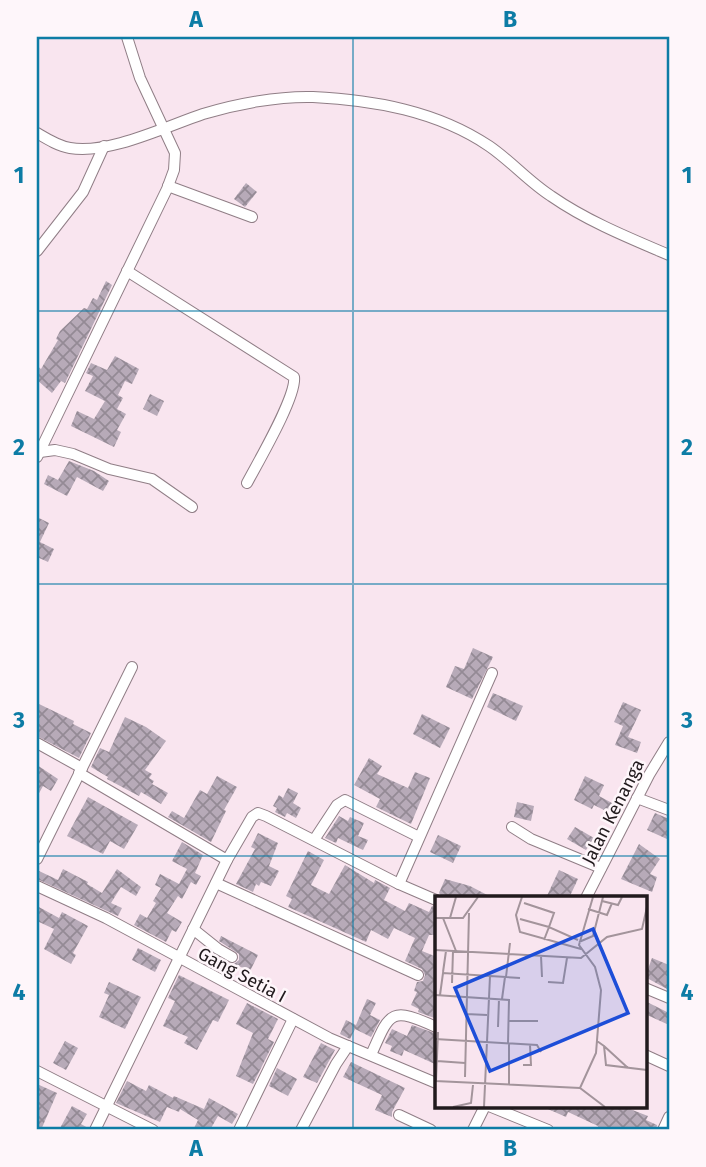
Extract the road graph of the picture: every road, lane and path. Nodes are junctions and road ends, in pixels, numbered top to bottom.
1 (127, 37) edge
2 (163, 130) junction
3 (37, 133) edge
4 (104, 146) junction
5 (168, 186) junction
6 (252, 217) dead end
7 (37, 251) edge
8 (669, 255) edge
9 (127, 271) junction
10 (38, 454) edge
11 (247, 483) dead end
12 (192, 507) dead end
13 (132, 667) dead end
14 (492, 673) dead end
15 (669, 742) edge
16 (37, 743) edge
17 (80, 770) junction
18 (637, 798) junction
19 (669, 810) edge
20 (512, 827) dead end
21 (419, 837) junction
22 (314, 841) junction
23 (37, 859) edge
24 (227, 860) junction
25 (601, 868) junction
26 (216, 883) junction
27 (399, 884) junction
28 (37, 887) edge
29 (587, 896) edge
30 (435, 900) edge
31 (193, 929) junction
32 (232, 957) dead end
33 (179, 959) junction
34 (418, 975) dead end
35 (646, 988) edge
36 (669, 998) edge
37 (293, 1019) junction
38 (435, 1027) edge
39 (348, 1046) junction
40 (371, 1055) junction
41 (646, 1055) edge
42 (669, 1066) edge
43 (37, 1071) edge
44 (435, 1083) edge
45 (107, 1107) junction
46 (486, 1108) edge
47 (492, 1108) edge
48 (399, 1115) dead end
49 (669, 1117) edge
50 (95, 1130) edge
51 (153, 1130) edge
52 (239, 1130) edge
53 (301, 1130) edge
54 (431, 1130) edge
55 (473, 1130) edge
56 (548, 1130) edge
57 (663, 1130) edge

1 - 2 street
2 - 4 street
2 - 5 street
2 - 8 street
3 - 4 street
4 - 7 street
5 - 6 street
5 - 9 street
9 - 10 street
9 - 11 street
10 - 12 street
13 - 17 street
14 - 21 street
15 - 18 street, Jalan Kenanga
16 - 17 street
17 - 23 street
17 - 24 street
18 - 19 street
18 - 25 street, Jalan Kenanga
20 - 25 street
21 - 22 street
21 - 27 street
22 - 24 street
22 - 27 street
24 - 26 street
25 - 29 street, Jalan Kenanga
26 - 31 street
26 - 34 street
27 - 30 street
28 - 33 street, Gang Setia I
31 - 32 street
31 - 33 street
33 - 37 street, Gang Setia I
33 - 45 street
35 - 36 street
37 - 39 street, Gang Setia I
37 - 52 street
38 - 40 street
39 - 40 street, Gang Setia I
39 - 53 street
40 - 44 street, Gang Setia I
41 - 42 street
43 - 45 street
45 - 50 street
45 - 51 street
46 - 55 street
47 - 56 street
48 - 54 street
49 - 57 street

